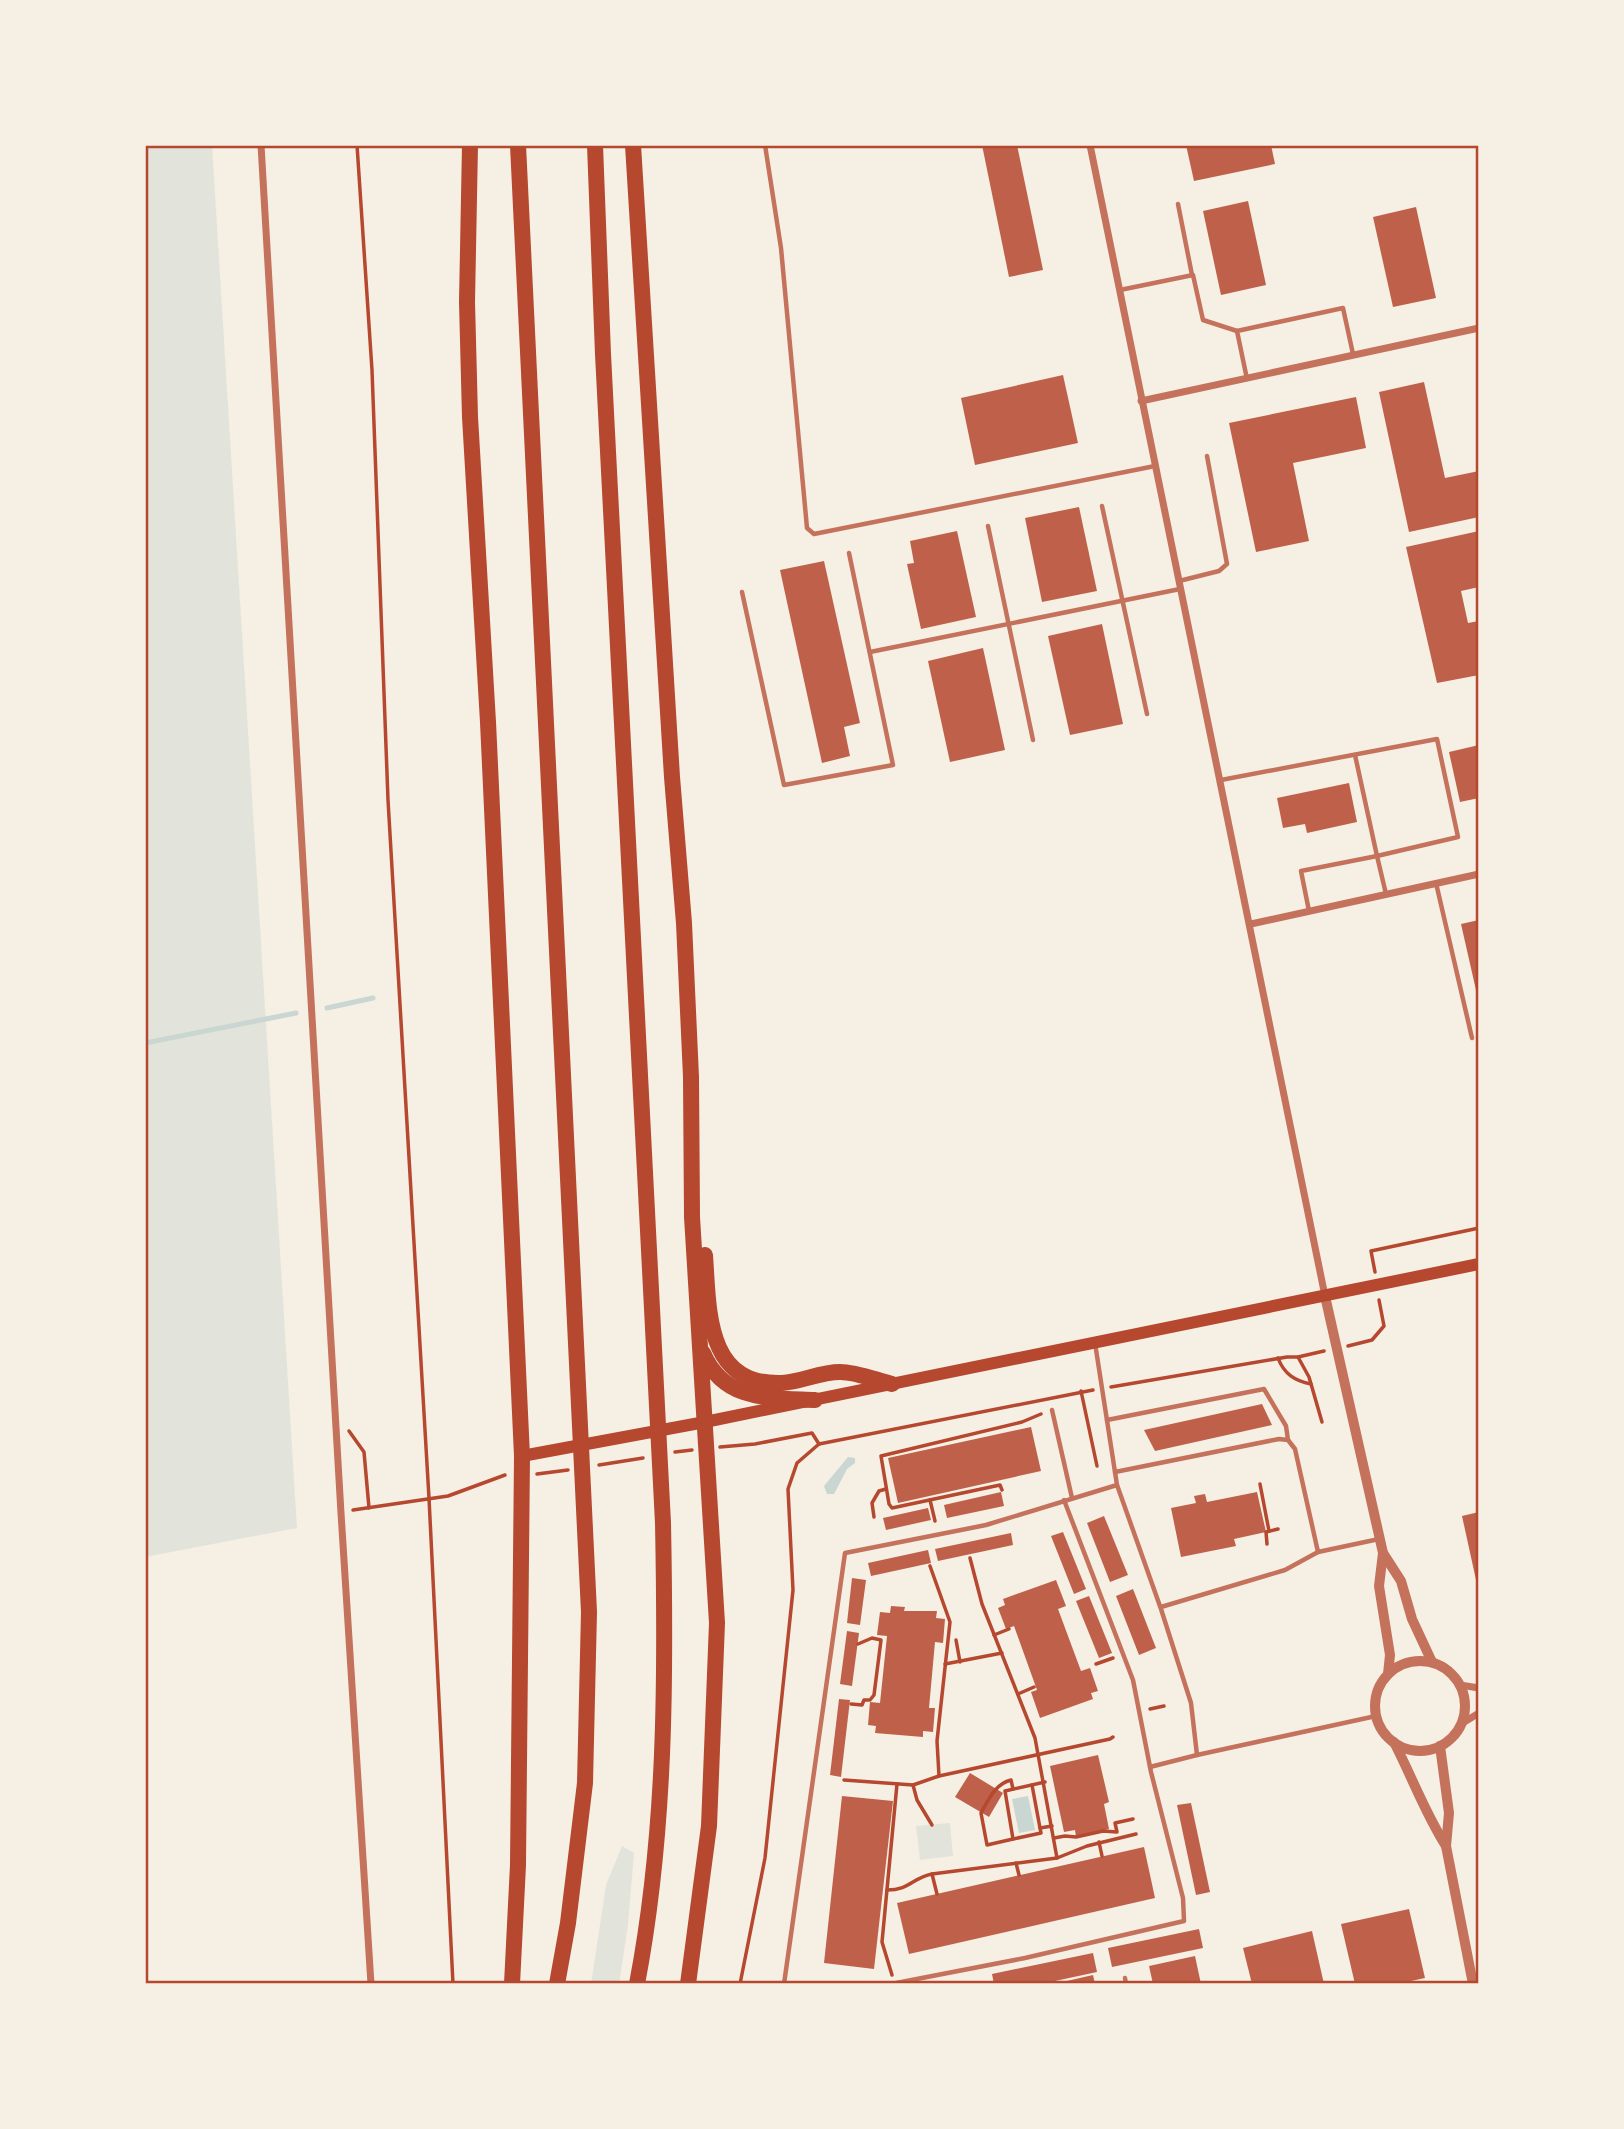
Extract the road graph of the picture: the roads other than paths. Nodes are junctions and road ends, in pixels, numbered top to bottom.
1 (261, 145) edge
2 (470, 145) edge
3 (518, 145) edge
4 (595, 145) edge
5 (633, 145) edge
6 (765, 145) edge
7 (1090, 145) edge
8 (1178, 204) dead end
9 (1192, 275) junction
10 (1119, 290) junction
11 (1479, 328) edge
12 (1237, 331) junction
13 (1353, 355) junction
14 (1247, 379) junction
15 (1141, 401) junction
16 (1207, 456) dead end
17 (1154, 466) junction
18 (1102, 506) dead end
19 (988, 526) dead end
20 (849, 553) dead end
21 (1180, 585) junction
22 (742, 593) dead end
23 (1122, 601) junction
24 (1009, 624) junction
25 (870, 652) junction
26 (1147, 714) dead end
27 (1033, 740) dead end
28 (1355, 755) junction
29 (1221, 780) junction
30 (1377, 856) junction
31 (1479, 874) edge
32 (1436, 883) junction
33 (1386, 895) junction
34 (1309, 912) junction
35 (1251, 924) junction
36 (1472, 1038) dead end
37 (691, 1077) junction
38 (1479, 1264) edge
39 (1325, 1296) junction
40 (1095, 1342) junction
41 (700, 1347) junction
42 (892, 1384) junction
43 (815, 1400) junction
44 (1052, 1410) dead end
45 (1107, 1420) junction
46 (705, 1422) junction
47 (1288, 1440) junction
48 (523, 1456) junction
49 (1115, 1472) junction
50 (1117, 1485) junction
51 (1072, 1498) junction
52 (1064, 1500) junction
53 (1380, 1539) junction
54 (1318, 1552) junction
55 (1383, 1553) junction
56 (1160, 1607) junction
57 (1432, 1662) junction
58 (1388, 1674) junction
59 (1460, 1685) junction
60 (1479, 1688) edge
61 (1479, 1713) edge
62 (1376, 1716) junction
63 (1461, 1724) junction
64 (1394, 1742) junction
65 (1440, 1746) junction
66 (1197, 1755) junction
67 (1150, 1767) junction
68 (1446, 1846) junction
69 (898, 1983) edge
70 (371, 1984) edge
71 (512, 1984) edge
72 (557, 1984) edge
73 (637, 1984) edge
74 (688, 1984) edge
75 (784, 1984) edge
76 (891, 1984) edge
77 (1473, 1984) edge

1 - 70 street
2 - 48 highway
3 - 72 highway
4 - 73 highway
5 - 37 highway
6 - 17 lane
7 - 10 street
8 - 9 lane
9 - 10 lane
9 - 12 lane
10 - 15 street
11 - 13 street
12 - 13 lane
12 - 14 lane
13 - 14 street
14 - 15 street
15 - 17 street
16 - 21 lane
17 - 21 street
18 - 23 lane
19 - 24 lane
20 - 25 lane
21 - 23 lane
21 - 29 street
22 - 25 lane
23 - 24 lane
23 - 26 lane
24 - 25 lane
24 - 27 lane
28 - 29 lane
28 - 30 lane
28 - 30 lane
29 - 35 street
30 - 33 lane
30 - 34 lane
31 - 32 street
32 - 33 street
32 - 36 lane
33 - 34 street
34 - 35 street
35 - 39 street
37 - 41 highway
37 - 42 highway
38 - 39 main road
39 - 40 main road
39 - 53 street
40 - 42 main road
40 - 45 lane
41 - 43 highway
41 - 46 highway
42 - 43 main road
43 - 46 main road
44 - 51 lane
45 - 47 lane
45 - 49 lane
46 - 48 main road
46 - 74 highway
47 - 49 lane
47 - 54 lane
48 - 71 highway
49 - 50 lane
50 - 51 lane
50 - 56 lane
51 - 52 lane
52 - 67 lane
52 - 75 lane
53 - 54 lane
53 - 55 street
54 - 56 lane
55 - 57 street
55 - 58 street
56 - 66 lane
57 - 58 street
57 - 59 street
58 - 62 street
59 - 60 street
59 - 63 street
61 - 63 street
62 - 64 street
62 - 66 lane
63 - 65 street
64 - 65 street
64 - 68 street
65 - 68 street
66 - 67 lane
67 - 69 lane
68 - 77 street
69 - 76 lane

